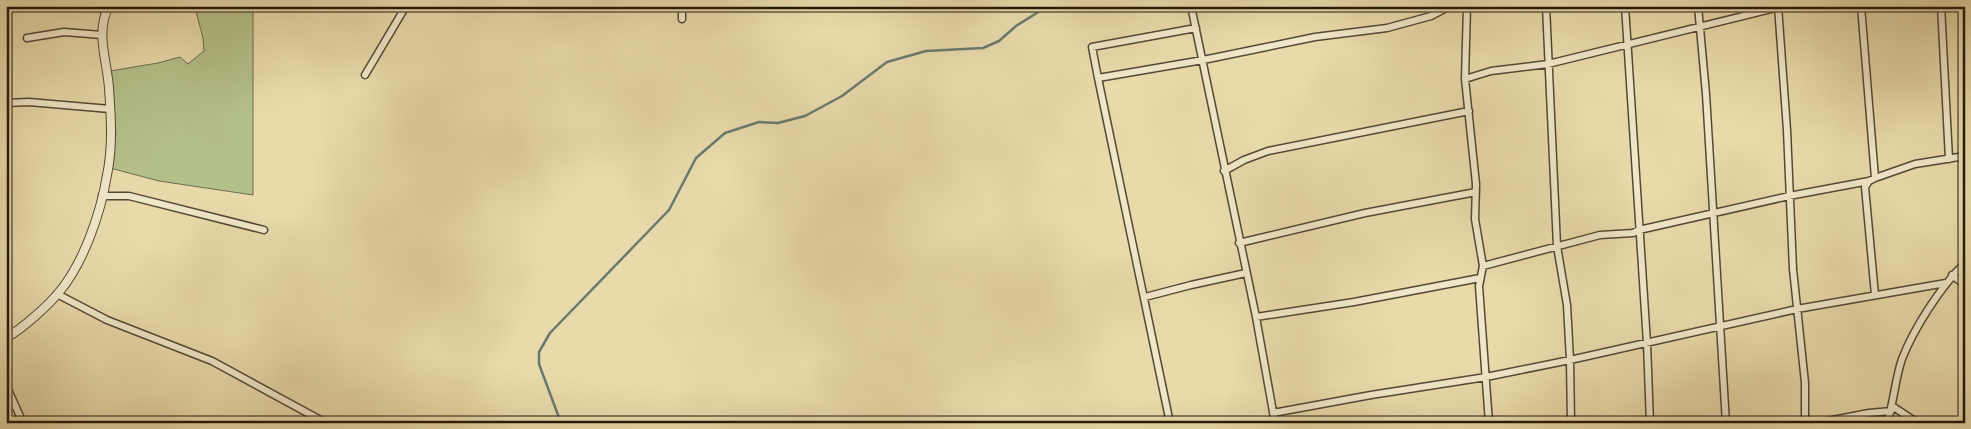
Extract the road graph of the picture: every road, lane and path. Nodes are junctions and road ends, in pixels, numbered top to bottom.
1 (406, 6) edge
2 (682, 6) edge
3 (1191, 6) edge
4 (1450, 6) edge
5 (1467, 6) edge
6 (1546, 6) edge
7 (1625, 6) edge
8 (1698, 6) edge
9 (1861, 6) edge
10 (1941, 6) edge
11 (1780, 7) edge
12 (105, 9) edge
13 (682, 19) dead end
14 (1700, 26) junction
15 (1196, 28) junction
16 (102, 35) junction
17 (27, 38) dead end
18 (1628, 44) junction
19 (1203, 60) junction
20 (1548, 64) junction
21 (365, 75) dead end
22 (1098, 78) junction
23 (1464, 79) junction
24 (6, 103) edge
25 (110, 109) junction
26 (1469, 111) junction
27 (1965, 156) edge
28 (1949, 159) junction
29 (1224, 171) junction
30 (1872, 180) junction
31 (1476, 192) junction
32 (102, 196) junction
33 (1789, 196) junction
34 (1713, 213) junction
35 (264, 230) dead end
36 (1639, 230) junction
37 (1239, 243) junction
38 (1557, 246) junction
39 (1965, 263) edge
40 (1483, 266) junction
41 (1246, 273) junction
42 (1952, 275) junction
43 (1480, 278) junction
44 (1946, 283) junction
45 (1965, 285) edge
46 (57, 294) junction
47 (1875, 296) junction
48 (1145, 297) junction
49 (1798, 309) junction
50 (1256, 317) junction
51 (1721, 327) junction
52 (6, 338) edge
53 (1647, 343) junction
54 (1570, 360) junction
55 (1486, 377) junction
56 (6, 385) edge
57 (1891, 408) junction
58 (1273, 413) junction
59 (23, 423) edge
60 (326, 423) edge
61 (1170, 423) edge
62 (1275, 423) edge
63 (1489, 423) edge
64 (1571, 423) edge
65 (1650, 423) edge
66 (1726, 423) edge
67 (1805, 423) edge
68 (1817, 423) edge
69 (1888, 423) edge
70 (1918, 423) edge

1 - 21 street
2 - 13 street
3 - 15 street
4 - 19 street
5 - 23 street
6 - 20 street
7 - 18 street
8 - 14 street
9 - 30 street
10 - 28 street
11 - 14 street
11 - 33 street
12 - 16 street
14 - 18 street
14 - 34 street
15 - 19 street
15 - 22 street
16 - 17 street
16 - 25 street
18 - 20 street
18 - 36 street
19 - 22 street
19 - 29 street
20 - 23 street
20 - 38 street
22 - 48 street
23 - 26 street
24 - 25 street
25 - 32 street
26 - 29 street
26 - 31 street
27 - 28 street
28 - 30 street
29 - 37 street
30 - 33 street
30 - 47 street
31 - 37 street
31 - 40 street
32 - 35 street
32 - 46 street
33 - 34 street
33 - 49 street
34 - 36 street
34 - 51 street
36 - 38 street
36 - 53 street
37 - 41 street
38 - 40 street
38 - 54 street
39 - 42 street
40 - 43 street
41 - 48 street
41 - 50 street
42 - 44 street
42 - 45 street
43 - 50 street
43 - 55 street
44 - 47 street
44 - 57 street
46 - 52 street
46 - 60 street
47 - 49 street
48 - 61 street
49 - 51 street
49 - 67 street
50 - 58 street
51 - 53 street
51 - 66 street
53 - 54 street
53 - 65 street
54 - 55 street
54 - 64 street
55 - 58 street
55 - 63 street
56 - 59 street
57 - 68 street
57 - 69 street
57 - 70 street
58 - 62 street

